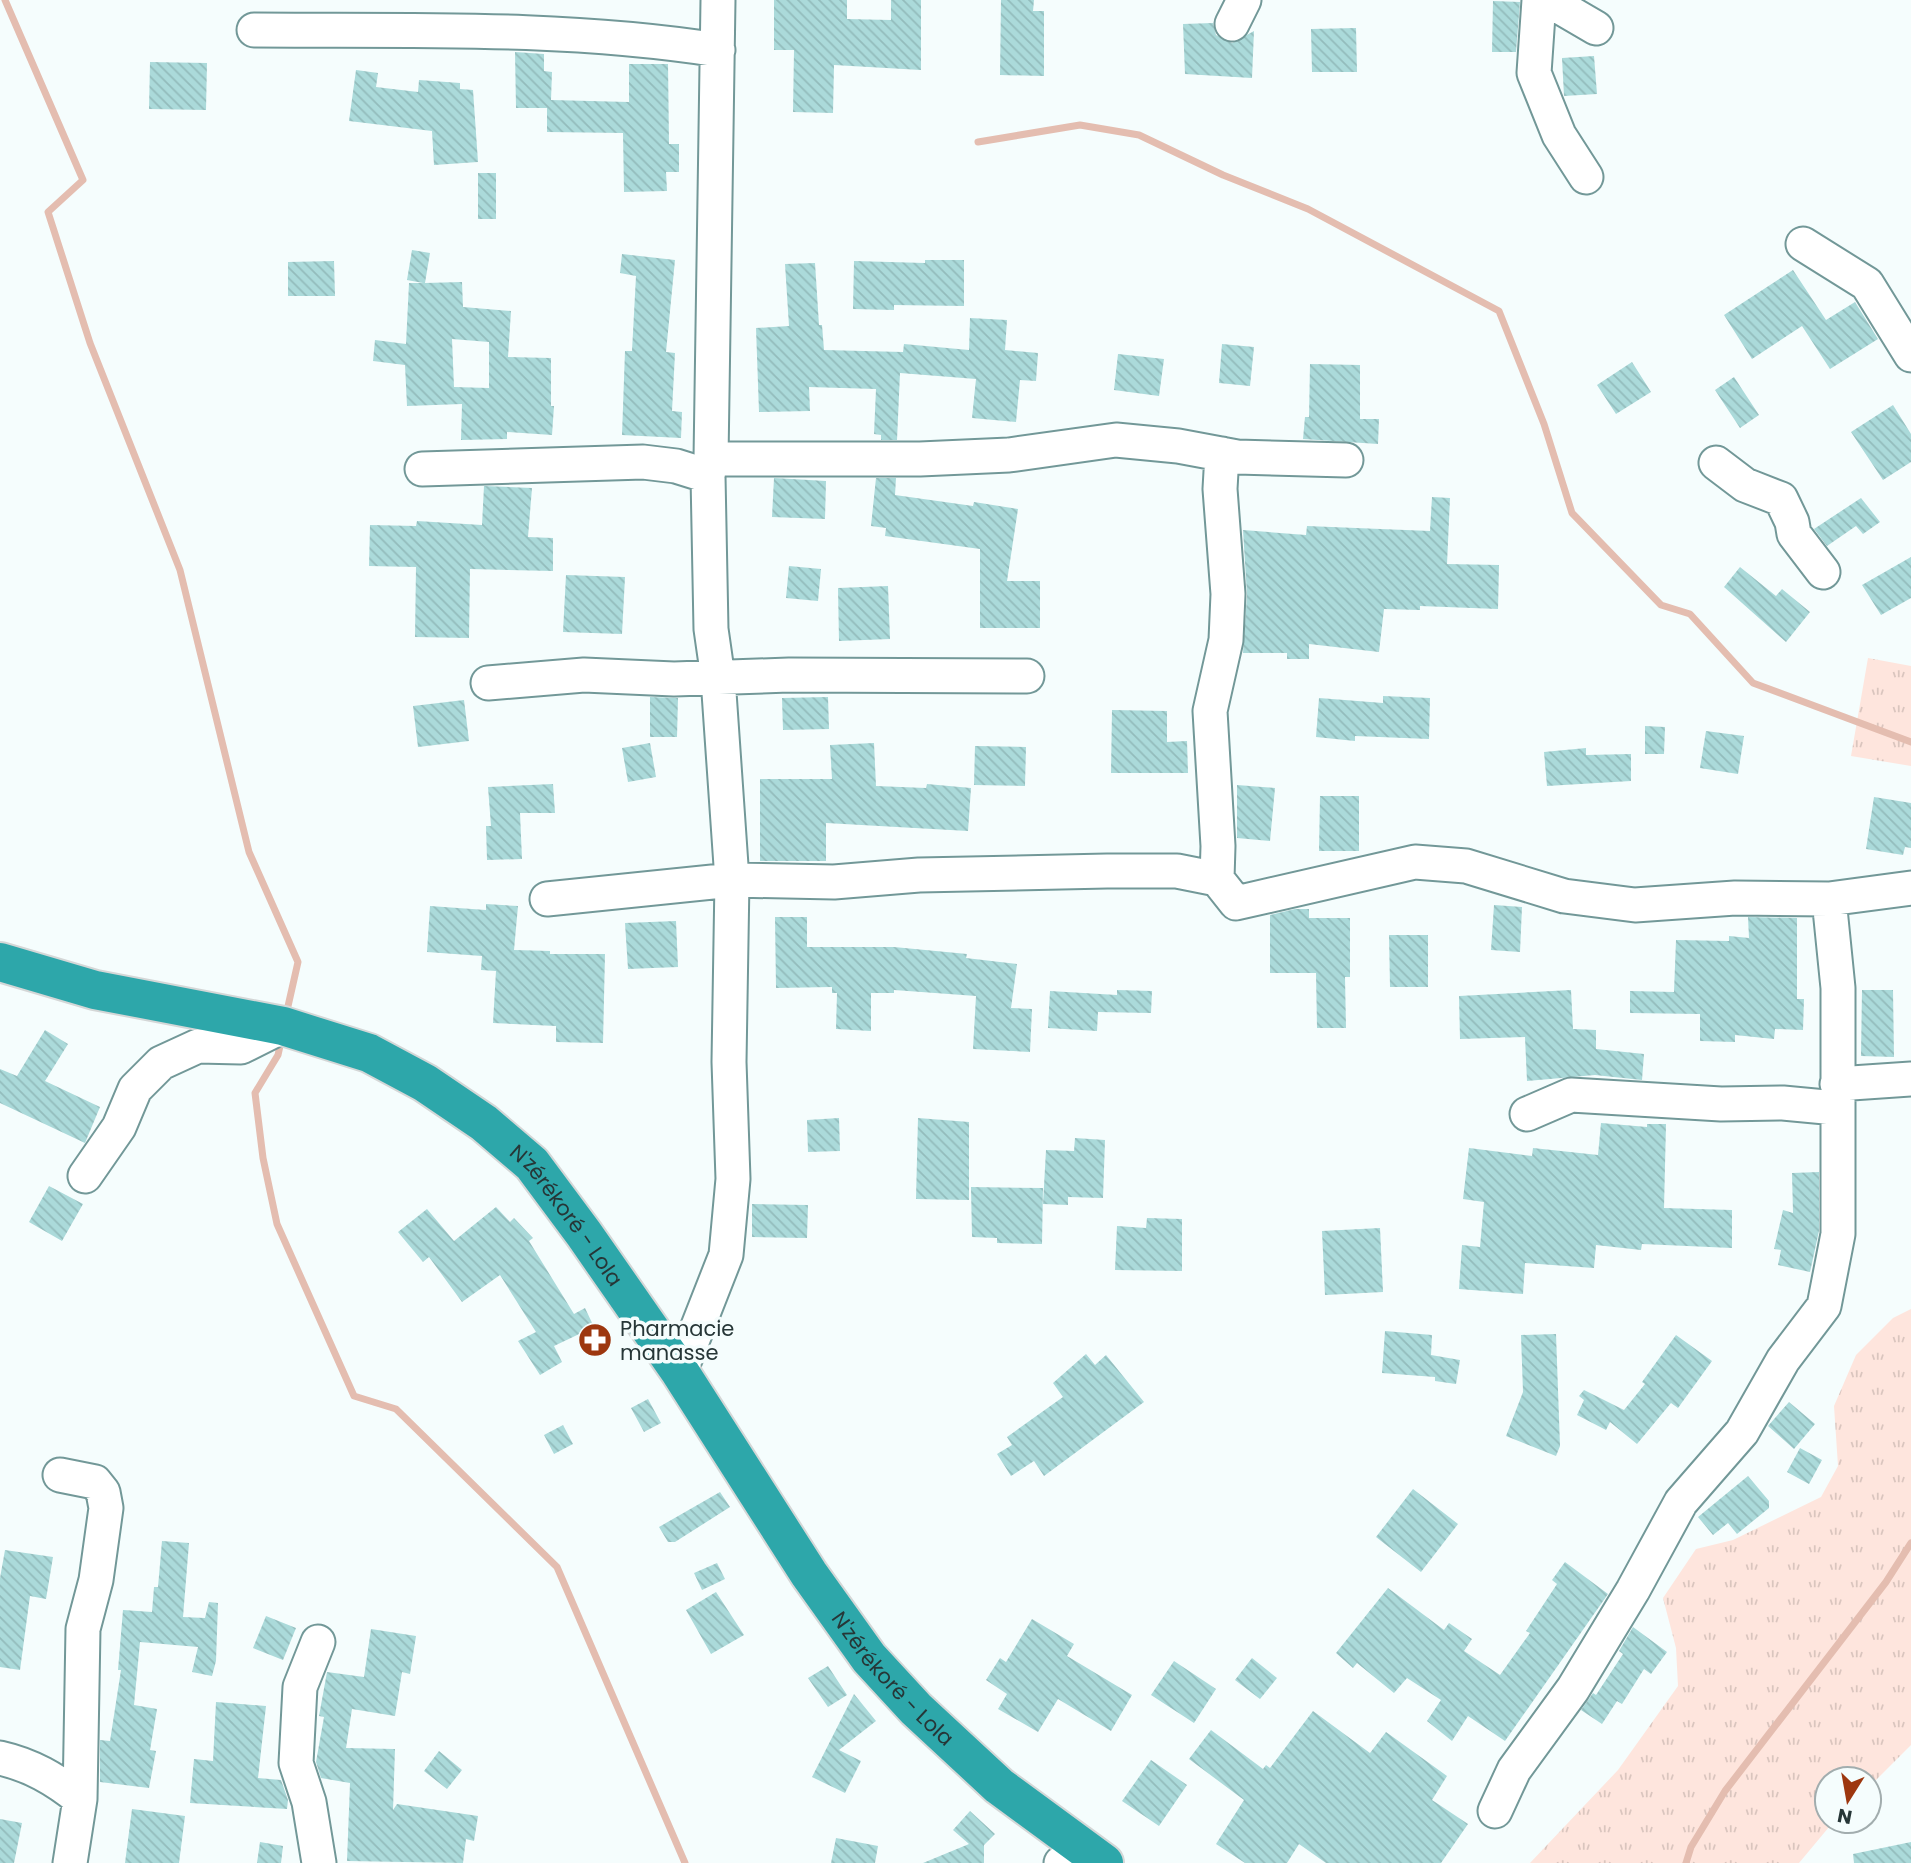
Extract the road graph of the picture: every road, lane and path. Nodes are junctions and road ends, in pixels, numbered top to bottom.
1 (718, 0) edge
2 (1539, 0) edge
3 (1548, 0) edge
4 (1595, 28) dead end
5 (254, 30) dead end
6 (718, 50) junction
7 (1586, 177) dead end
8 (1803, 244) dead end
9 (1911, 355) edge
10 (1222, 454) junction
11 (1346, 460) dead end
12 (1716, 463) dead end
13 (710, 468) junction
14 (422, 469) dead end
15 (1823, 572) dead end
16 (1027, 676) dead end
17 (718, 678) junction
18 (488, 683) dead end
19 (1217, 879) junction
20 (732, 880) junction
21 (1911, 888) edge
22 (547, 899) dead end
23 (1829, 899) junction
24 (0, 962) edge
25 (283, 1026) junction
26 (1911, 1079) edge
27 (1837, 1096) junction
28 (1527, 1114) dead end
29 (85, 1176) dead end
30 (680, 1372) junction
31 (60, 1475) dead end
32 (318, 1642) dead end
33 (0, 1758) edge
34 (80, 1799) junction
35 (1495, 1811) dead end
36 (1084, 1859) edge
37 (70, 1863) edge
38 (319, 1863) edge

1 - 6 street
2 - 7 street
3 - 4 street
5 - 6 street
6 - 13 street
8 - 9 street
10 - 11 street
10 - 13 street
10 - 19 street
12 - 15 street
13 - 14 street
13 - 17 street
16 - 17 street
17 - 18 street
17 - 20 street
19 - 20 street
19 - 23 street
20 - 22 street
20 - 30 street
21 - 23 street
23 - 27 street
24 - 25 highway, N'zérékoré - Lola
25 - 29 street
25 - 30 highway, N'zérékoré - Lola
26 - 27 street
27 - 28 street
27 - 35 street
30 - 36 highway, N'zérékoré - Lola
31 - 34 street
32 - 38 street
33 - 34 street
34 - 37 street

